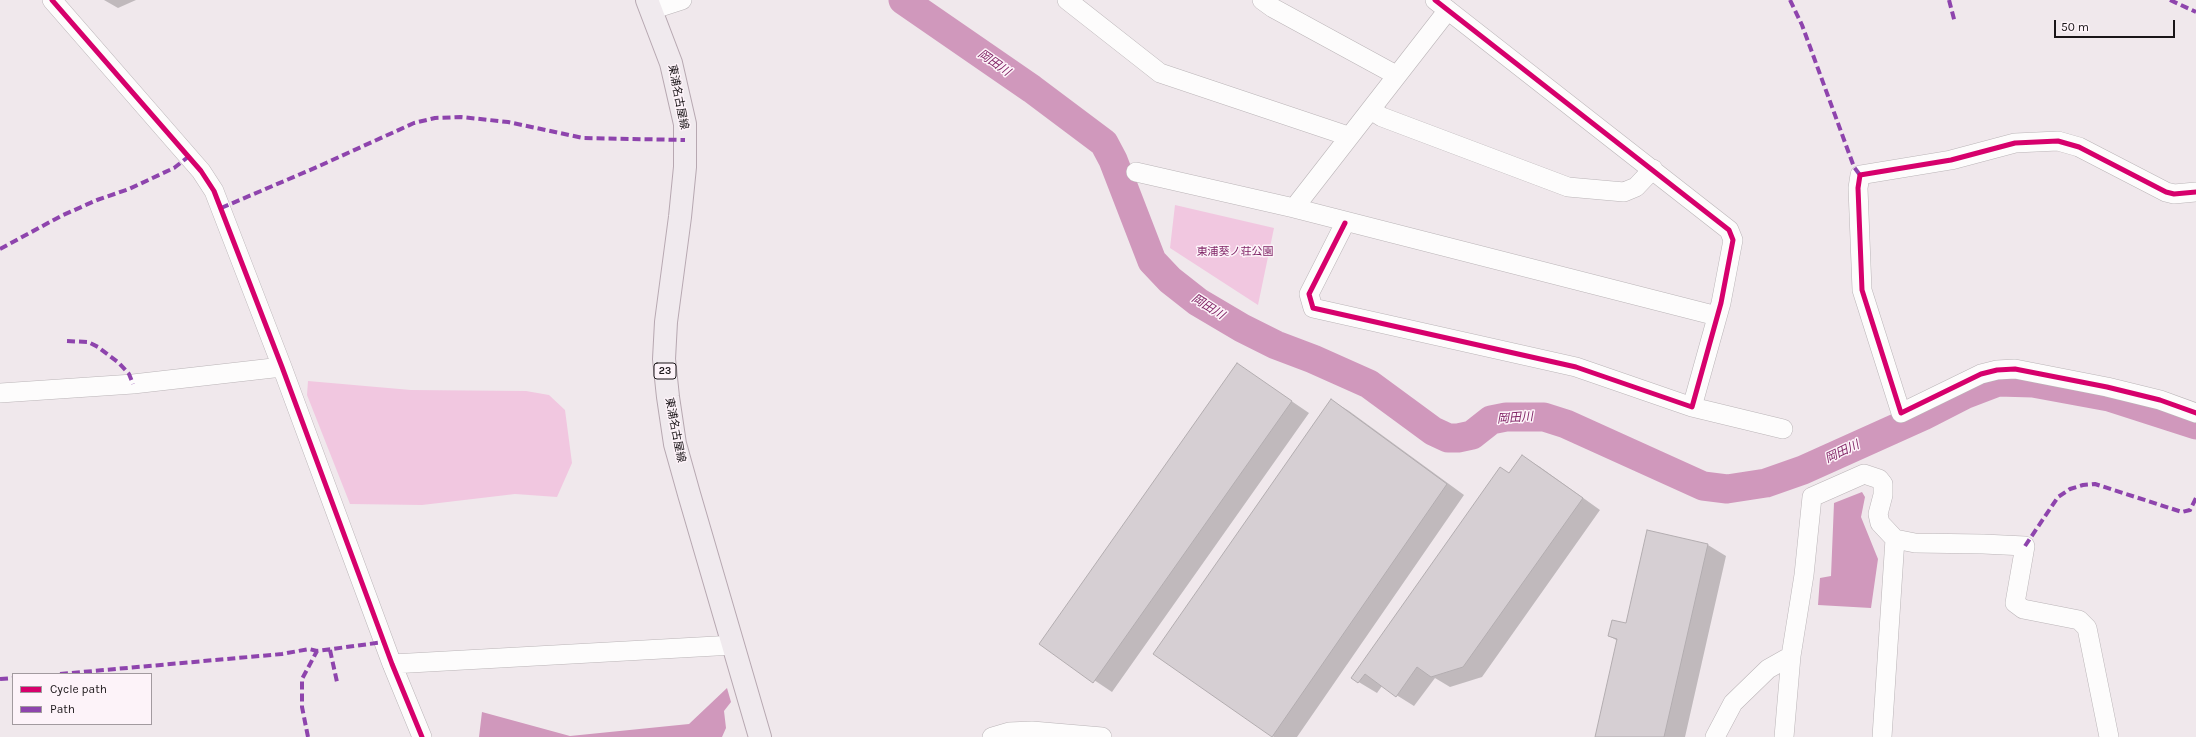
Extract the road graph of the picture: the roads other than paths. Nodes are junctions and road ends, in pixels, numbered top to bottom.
1 (52, 0) edge
2 (682, 0) edge
3 (1067, 0) edge
4 (1262, 0) edge
5 (649, 5) edge
6 (1442, 5) edge
7 (1396, 75) junction
8 (1371, 110) junction
9 (1348, 136) junction
10 (1653, 169) junction
11 (1136, 172) dead end
12 (2196, 192) edge
13 (1294, 208) junction
14 (1345, 223) junction
15 (1717, 316) junction
16 (282, 367) junction
17 (0, 393) edge
18 (1692, 407) junction
19 (2196, 413) edge
20 (1783, 429) dead end
21 (1895, 539) junction
22 (734, 646) junction
23 (1791, 656) junction
24 (392, 664) junction
25 (422, 737) edge
26 (761, 737) edge
27 (992, 737) edge
28 (1102, 737) edge
29 (1715, 737) edge
30 (1784, 737) edge
31 (1882, 737) edge
32 (2108, 737) edge

1 - 16 street
2 - 5 street
3 - 9 street
4 - 7 street
5 - 22 main road, 東浦名古屋線 / 23
6 - 7 street
6 - 10 street
7 - 8 street
8 - 9 street
8 - 10 street
9 - 13 street
10 - 15 street
11 - 13 street
12 - 19 street
13 - 14 street
14 - 15 street
14 - 18 street
15 - 18 street
16 - 17 street
16 - 24 street
18 - 20 street
21 - 23 street
21 - 31 street
21 - 32 street
22 - 24 street
22 - 26 main road, 東浦名古屋線 / 23
23 - 29 street
23 - 30 street
24 - 25 street
27 - 28 street

